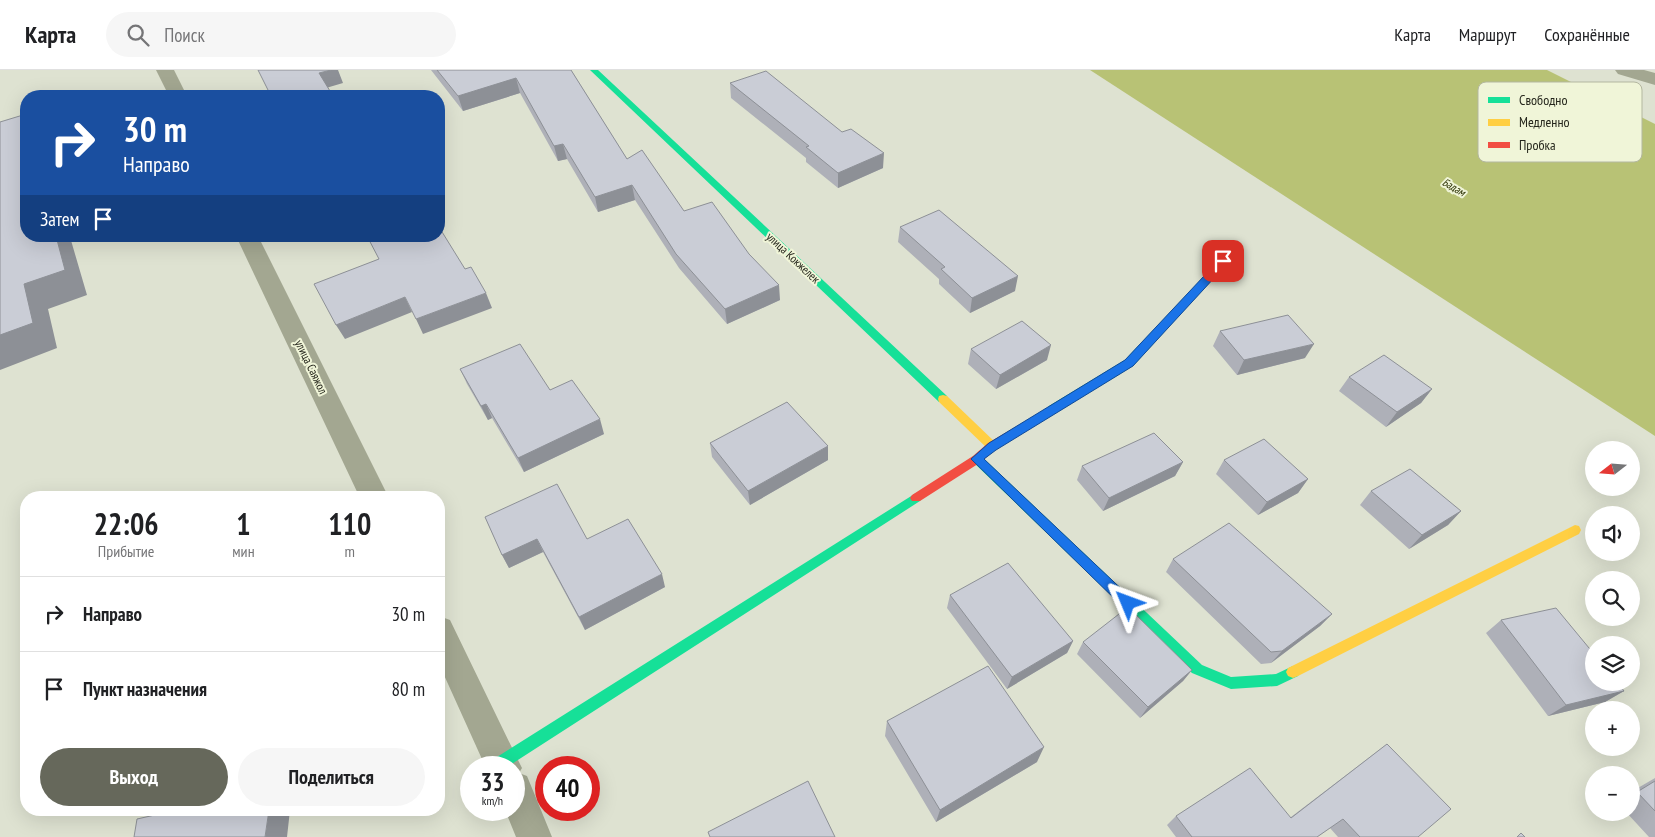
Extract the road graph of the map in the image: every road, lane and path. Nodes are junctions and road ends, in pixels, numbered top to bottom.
1 (165, 70) edge
2 (594, 70) edge
3 (1624, 70) edge
4 (1655, 79) edge
5 (175, 90) edge
6 (250, 242) edge
7 (1237, 247) dead end
8 (992, 446) junction
9 (977, 459) junction
10 (372, 491) edge
11 (1575, 530) dead end
12 (445, 643) edge
13 (499, 756) edge
14 (525, 761) edge
15 (525, 816) edge
16 (534, 837) edge

1 - 5 street
2 - 8 street, улица Кокжелек
3 - 4 street
6 - 10 street, улица Саяжол
7 - 8 street
8 - 9 street
9 - 11 street
9 - 14 street
12 - 13 street
15 - 16 street

